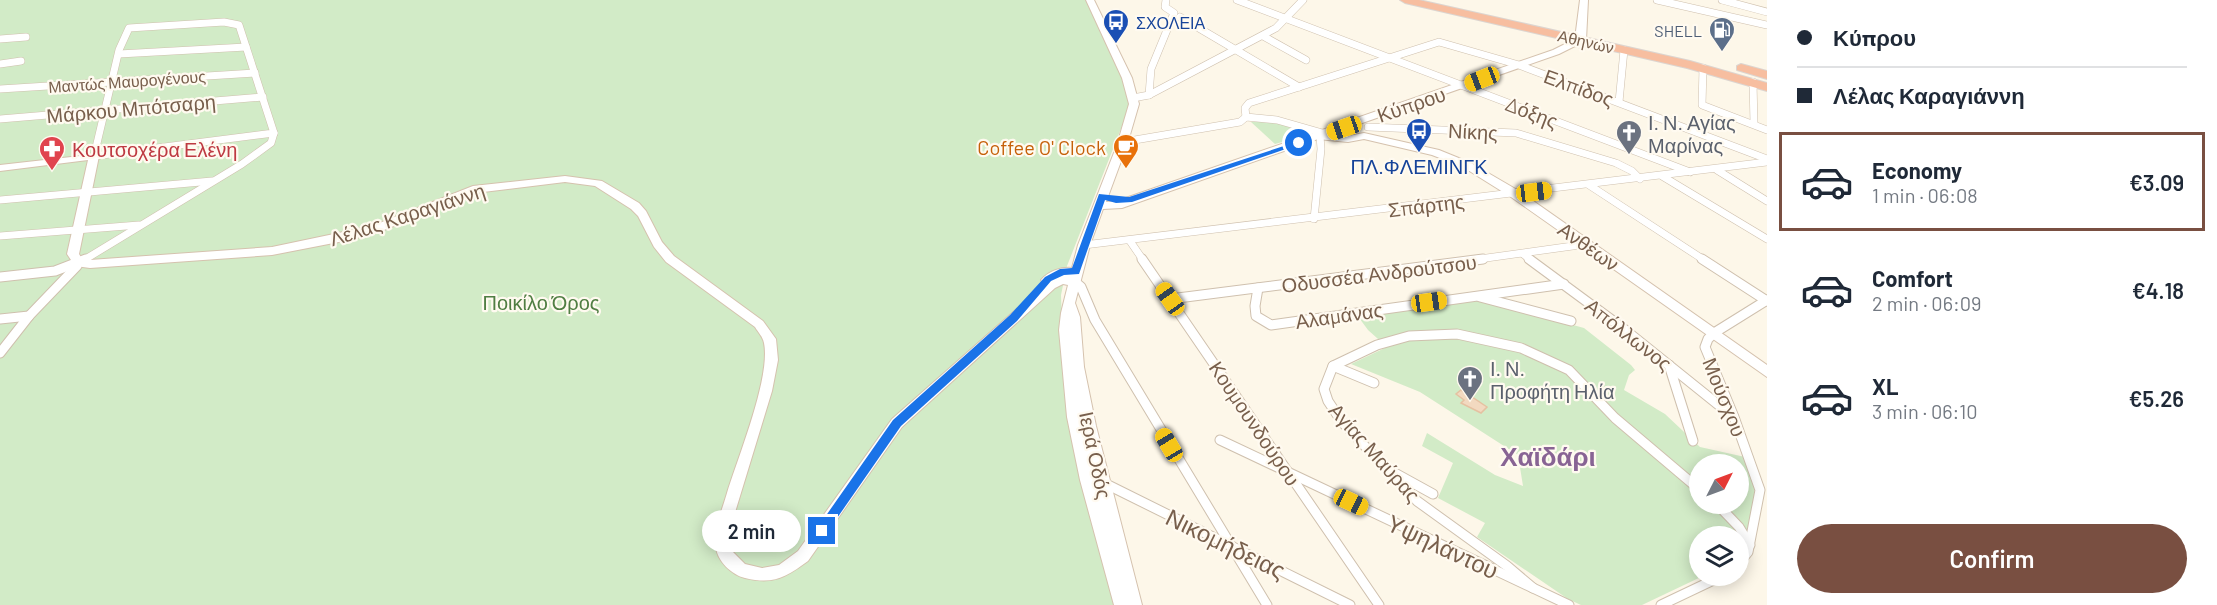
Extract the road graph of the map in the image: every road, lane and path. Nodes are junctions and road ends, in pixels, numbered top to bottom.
1 (1090, 0) edge
2 (1166, 0) edge
3 (1236, 0) edge
4 (1303, 0) edge
5 (1405, 0) edge
6 (1440, 0) edge
7 (1584, 0) edge
8 (1657, 0) edge
9 (1722, 0) edge
10 (1671, 1) edge
11 (1732, 1) edge
12 (1767, 11) edge
13 (1731, 15) junction
14 (1180, 16) dead end
15 (1286, 20) junction
16 (1767, 26) edge
17 (1559, 35) junction
18 (26, 36) dead end
19 (1263, 36) junction
20 (1581, 36) junction
21 (0, 39) edge
22 (246, 47) junction
23 (1237, 50) junction
24 (1624, 50) junction
25 (1560, 51) junction
26 (119, 54) junction
27 (1389, 57) junction
28 (1306, 60) dead end
29 (21, 61) dead end
30 (0, 64) edge
31 (1519, 65) junction
32 (1703, 68) junction
33 (255, 73) junction
34 (1767, 75) edge
35 (113, 82) junction
36 (1753, 82) junction
37 (1463, 86) junction
38 (1299, 87) junction
39 (1767, 87) edge
40 (0, 89) edge
41 (1149, 94) junction
42 (263, 97) junction
43 (1133, 98) junction
44 (1619, 102) junction
45 (1701, 105) joint
46 (107, 110) junction
47 (1246, 117) junction
48 (0, 119) edge
49 (1754, 124) junction
50 (1365, 128) junction
51 (1767, 130) edge
52 (274, 135) junction
53 (1323, 135) junction
54 (1123, 142) junction
55 (94, 158) junction
56 (1767, 161) edge
57 (0, 168) edge
58 (1717, 170) junction
59 (0, 173) edge
60 (1692, 173) junction
61 (1662, 176) junction
62 (1640, 179) junction
63 (215, 181) junction
64 (1589, 185) junction
65 (88, 193) junction
66 (1515, 194) junction
67 (0, 200) edge
68 (1101, 201) junction
69 (1767, 201) edge
70 (1314, 219) junction
71 (142, 225) junction
72 (78, 230) junction
73 (0, 236) edge
74 (1767, 239) edge
75 (1130, 241) junction
76 (1587, 244) junction
77 (1084, 245) junction
78 (1523, 254) junction
79 (79, 263) junction
80 (1075, 276) junction
81 (0, 277) edge
82 (1564, 284) junction
83 (1258, 288) junction
84 (1046, 289) junction
85 (1474, 296) junction
86 (1170, 299) junction
87 (1767, 300) edge
88 (1069, 301) junction
89 (1025, 306) junction
90 (29, 316) junction
91 (0, 319) edge
92 (1571, 321) dead end
93 (1714, 333) junction
94 (0, 353) edge
95 (1669, 365) junction
96 (1333, 366) junction
97 (1767, 372) edge
98 (1374, 383) dead end
99 (1734, 417) junction
100 (1220, 440) dead end
101 (1692, 441) dead end
102 (1382, 466) junction
103 (1290, 473) junction
104 (1689, 481) edge
105 (1102, 482) junction
106 (1433, 494) dead end
107 (1727, 514) edge
108 (1228, 543) junction
109 (1750, 545) joint
110 (1701, 586) edge
111 (1533, 588) junction
112 (1122, 605) edge
113 (1134, 605) edge
114 (1267, 605) edge
115 (1350, 605) edge
116 (1379, 605) edge
117 (1569, 605) edge
118 (1661, 605) edge

1 - 43 street
2 - 41 street
3 - 15 street, Δόξης
4 - 15 street
5 - 17 highway, Αθηνών
6 - 20 highway, Αθηνών
7 - 20 street
8 - 10 street
9 - 11 street
10 - 13 street
11 - 12 street
11 - 13 street
12 - 16 street
13 - 16 street
14 - 23 street
15 - 19 street
15 - 27 street, Δόξης
17 - 20 highway, Αθηνών
17 - 25 highway
18 - 21 street
19 - 23 street
19 - 28 street
20 - 24 highway, Αθηνών
20 - 25 street, Κύπρου
20 - 34 highway, Αθηνών
22 - 26 street
22 - 26 street
22 - 33 street
23 - 38 street
23 - 41 street
24 - 32 highway, Αθηνών
24 - 44 street
25 - 31 street, Κύπρου
26 - 35 street
27 - 31 street, Ελπίδος
27 - 37 street, Δόξης
27 - 38 street
29 - 30 street
31 - 37 street, Κύπρου
31 - 44 street, Ελπίδος
32 - 36 highway, Αθηνών
32 - 45 street
33 - 35 street, Μαντώς Μαυρογένους
33 - 42 street
35 - 40 street, Μαντώς Μαυρογένους
35 - 46 street
36 - 39 highway, Αθηνών
36 - 49 street
37 - 50 street, Κύπρου
37 - 60 street, Δόξης
38 - 47 street
41 - 43 street
42 - 46 street, Μάρκου Μπότσαρη
42 - 52 street
43 - 54 street, Ιερά Οδός
44 - 56 street, Ελπίδος
45 - 49 street
46 - 48 street, Μάρκου Μπότσαρη
46 - 55 street
47 - 53 street
47 - 54 street
49 - 51 street
50 - 53 street, Ανθέων
50 - 62 street, Νίκης
50 - 66 street, Ανθέων
52 - 55 street
52 - 63 street
53 - 68 street
53 - 70 street
54 - 68 street, Ιερά Οδός
55 - 57 street
55 - 59 street
55 - 65 street
56 - 58 street, Σπάρτης
58 - 60 street, Σπάρτης
58 - 69 street
60 - 61 street, Σπάρτης
61 - 62 street, Σπάρτης
61 - 74 street
62 - 64 street, Σπάρτης
63 - 65 street
63 - 71 street
64 - 66 street, Σπάρτης
64 - 87 street
65 - 67 street
65 - 72 street
66 - 70 street, Σπάρτης
66 - 76 street, Ανθέων
68 - 77 street, Ιερά Οδός
70 - 75 street, Σπάρτης
71 - 72 street
71 - 79 street
72 - 73 street
72 - 79 street
75 - 77 street, Σπάρτης
75 - 86 street, Κουμουνδούρου
76 - 78 street, Οδυσσέα Ανδρούτσου
76 - 93 street, Ανθέων
77 - 80 street, Ιερά Οδός
78 - 82 street, Απόλλωνος
78 - 83 street, Οδυσσέα Ανδρούτσου
79 - 81 street
79 - 89 street, Λέλας Καραγιάννη
79 - 90 street
80 - 84 street, Λέλας Καραγιάννη
80 - 88 street, Ιερά Οδός
80 - 89 street, Λέλας Καραγιάννη
80 - 108 street
82 - 85 street, Αλαμάνας
82 - 95 street, Απόλλωνος
83 - 85 street, Αλαμάνας
83 - 86 street, Οδυσσέα Ανδρούτσου
84 - 88 street
84 - 89 street, Λέλας Καραγιάννη
85 - 92 street
86 - 103 street, Κουμουνδούρου
87 - 93 street
88 - 105 street, Ιερά Οδός
88 - 112 street, Ιερά Οδός
90 - 91 street
90 - 94 street
93 - 97 street, Ανθέων
93 - 99 street, Μούσχου
95 - 99 street, Απόλλωνος
95 - 101 street
96 - 98 street
96 - 102 street, Αγίας Μαύρας
96 - 104 street
99 - 109 street, Μούσχου
100 - 103 street, Υψηλάντου
102 - 106 street
102 - 111 street, Αγίας Μαύρας
103 - 111 street, Υψηλάντου
103 - 116 street, Κουμουνδούρου
105 - 108 street, Νικομήδειας
105 - 113 street, Ιερά Οδός
107 - 109 street
108 - 114 street
108 - 115 street, Νικομήδειας
110 - 118 street
111 - 117 street, Υψηλάντου

